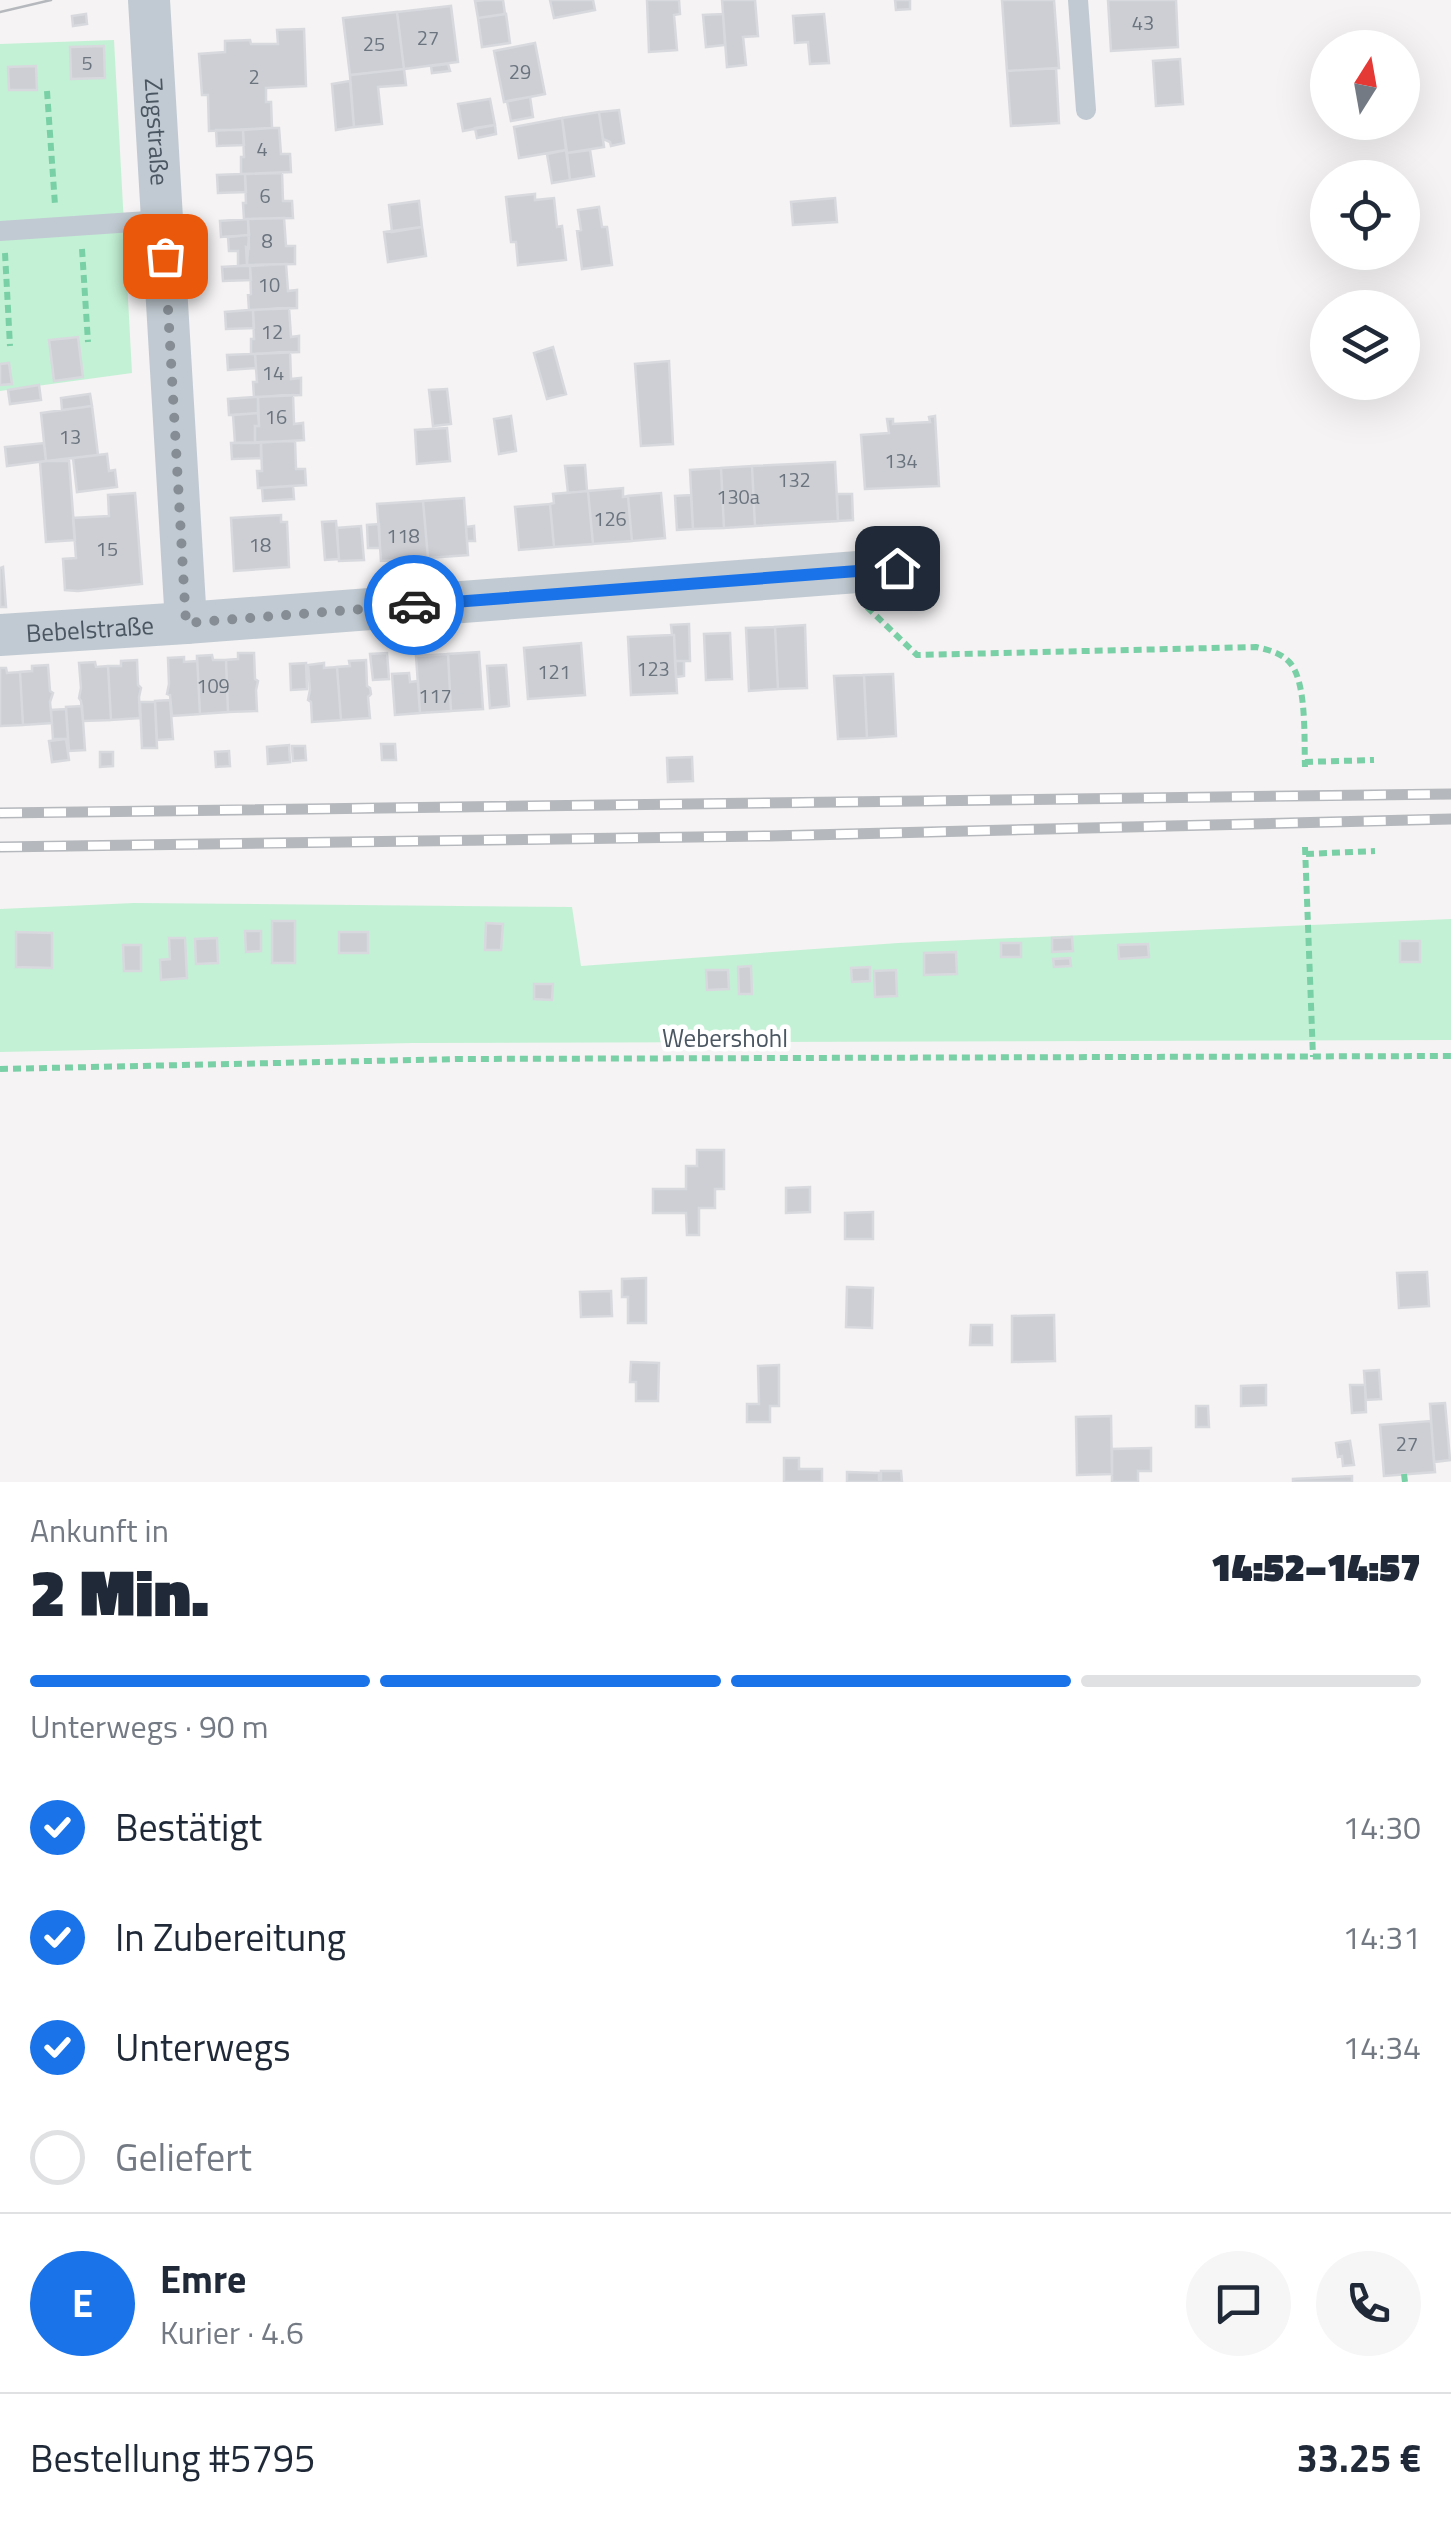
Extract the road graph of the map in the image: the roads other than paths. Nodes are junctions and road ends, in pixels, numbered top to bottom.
1 (149, 0) edge
2 (1078, 0) edge
3 (1086, 110) dead end
4 (163, 220) junction
5 (2, 231) edge
6 (897, 568) dead end
7 (186, 623) junction
8 (0, 635) edge

1 - 4 street, Zugstraße
2 - 3 lane
4 - 5 lane
4 - 7 street, Zugstraße
6 - 7 street, Bebelstraße
7 - 8 street, Bebelstraße

